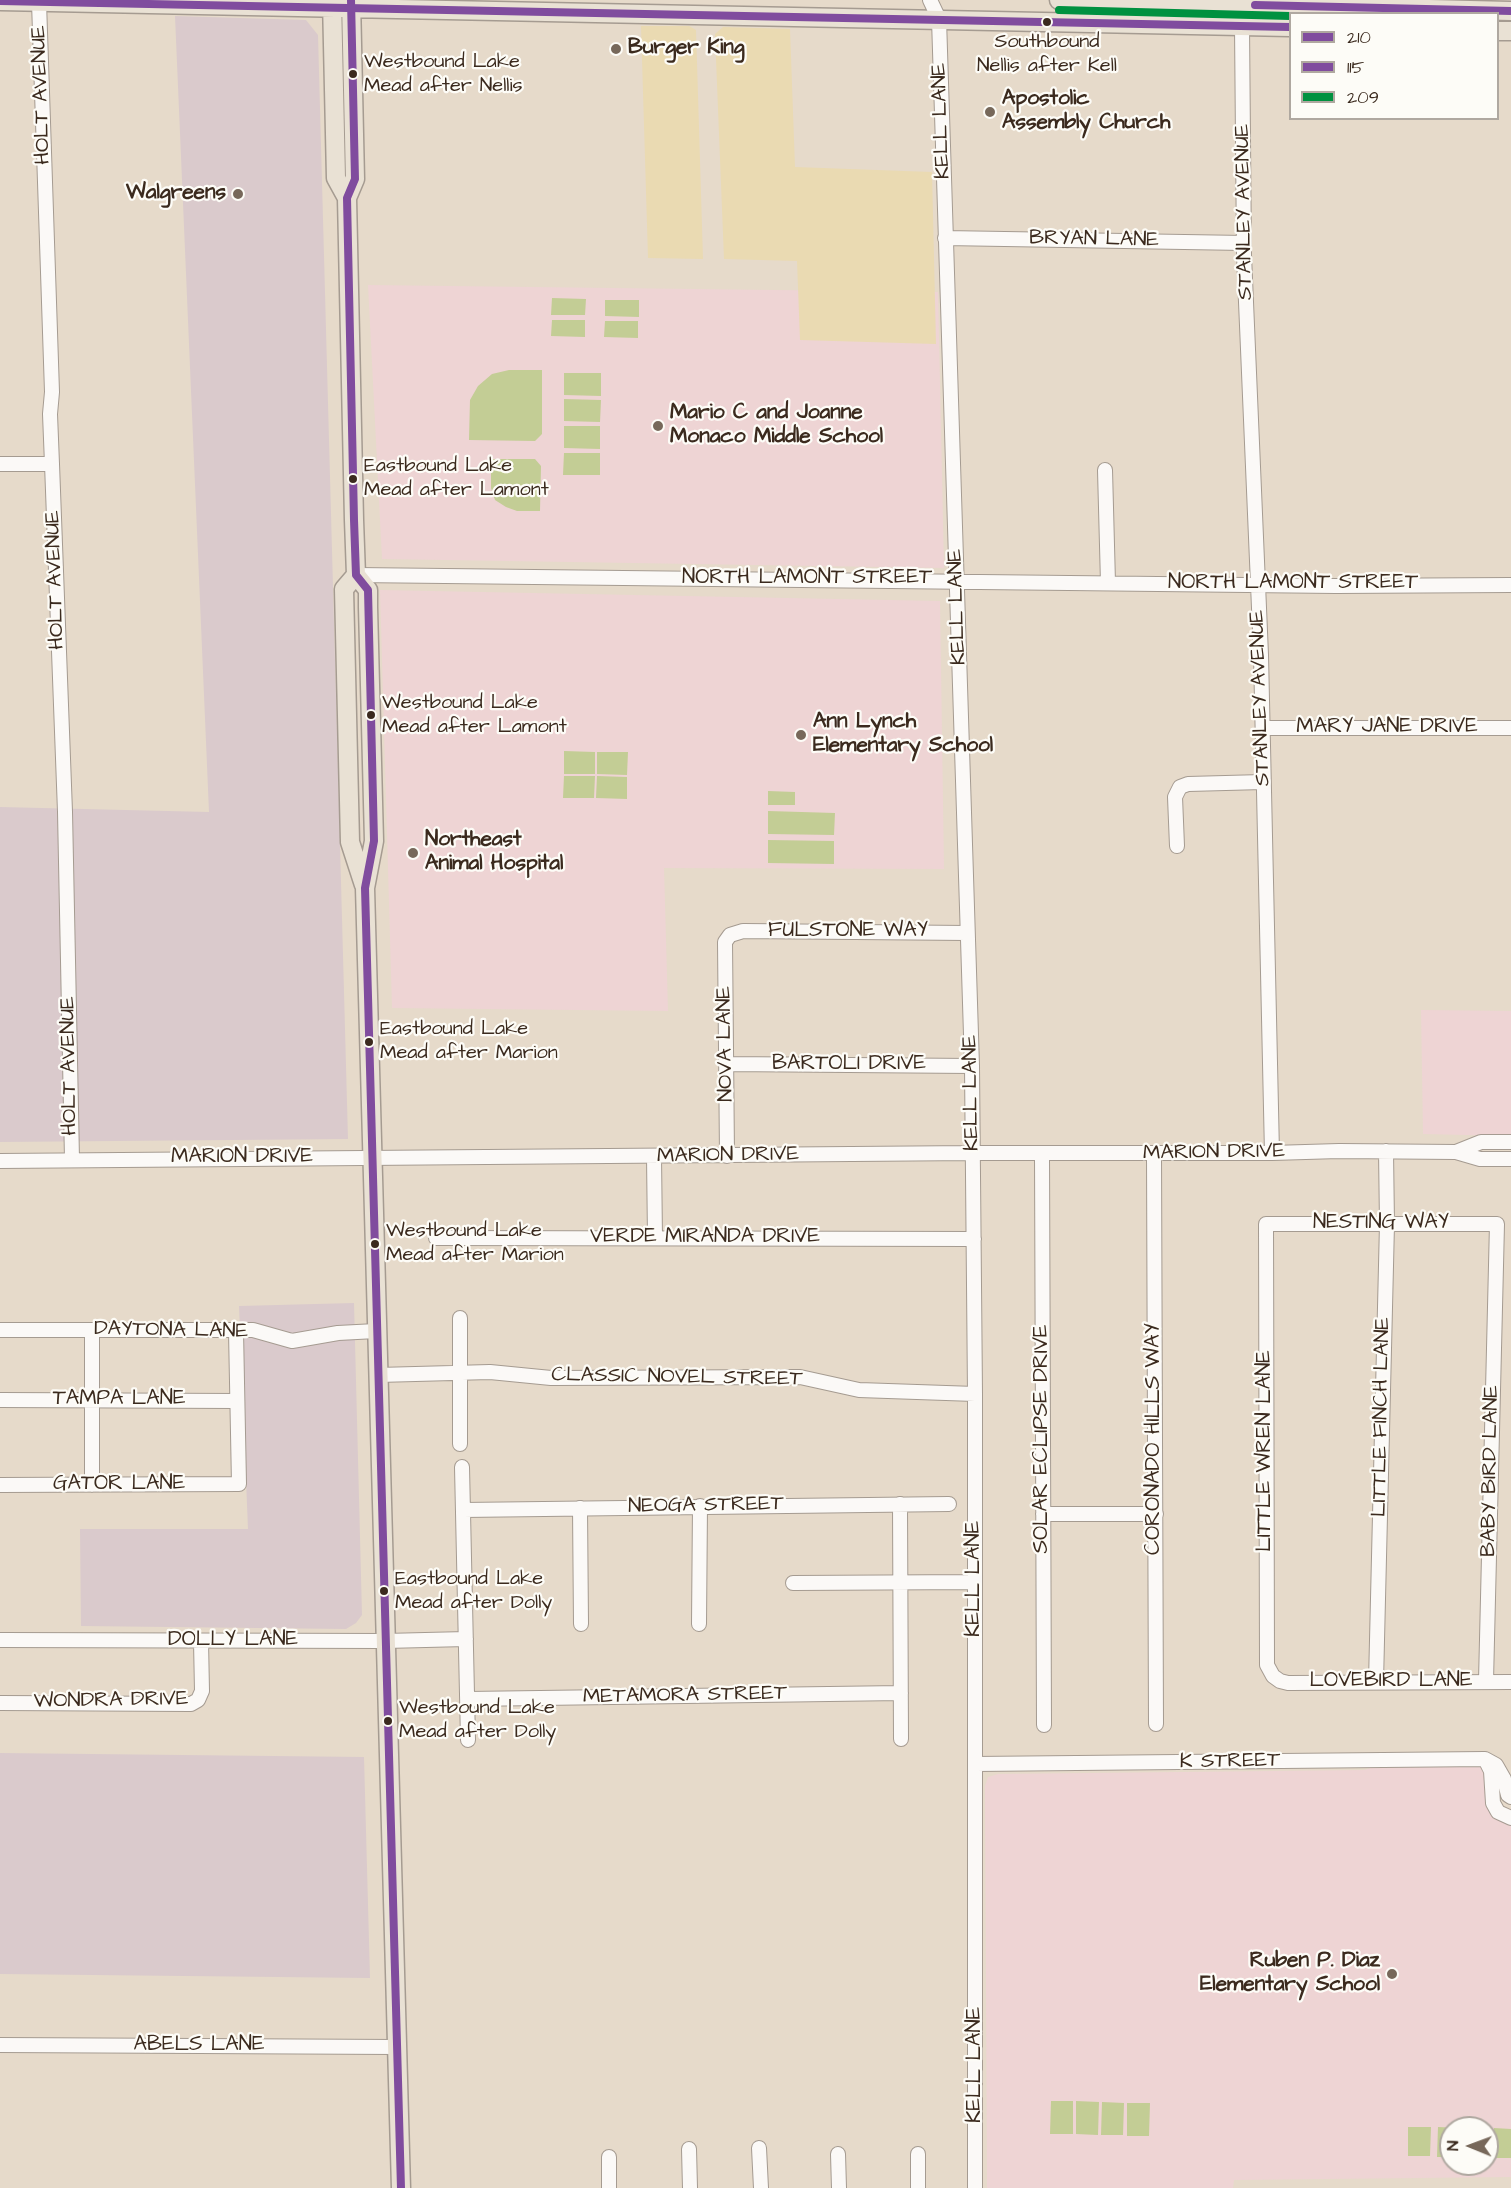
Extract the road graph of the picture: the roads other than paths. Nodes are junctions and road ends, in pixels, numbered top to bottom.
1 (644, 0) edge
2 (930, 0) edge
3 (1059, 0) edge
4 (0, 1) edge
5 (39, 2) junction
6 (1241, 3) edge
7 (332, 4) edge
8 (351, 4) edge
9 (1511, 11) edge
10 (584, 13) junction
11 (939, 19) junction
12 (1242, 26) junction
13 (1289, 27) edge
14 (347, 198) junction
15 (945, 238) junction
16 (1244, 243) junction
17 (0, 464) edge
18 (52, 464) junction
19 (1105, 470) dead end
20 (356, 575) junction
21 (957, 580) junction
22 (1108, 583) junction
23 (1258, 585) junction
24 (1511, 585) edge
25 (347, 680) junction
26 (1263, 728) junction
27 (1511, 728) edge
28 (1263, 782) junction
29 (373, 788) junction
30 (1177, 846) dead end
31 (365, 888) junction
32 (968, 933) junction
33 (730, 935) joint
34 (726, 1064) junction
35 (972, 1066) junction
36 (1511, 1142) edge
37 (1386, 1151) junction
38 (1456, 1152) junction
39 (973, 1153) junction
40 (1272, 1153) junction
41 (1042, 1154) junction
42 (1154, 1154) junction
43 (727, 1156) junction
44 (654, 1157) junction
45 (371, 1158) junction
46 (72, 1159) junction
47 (1511, 1159) edge
48 (0, 1161) edge
49 (1266, 1224) joint
50 (1387, 1224) junction
51 (1497, 1224) joint
52 (436, 1238) dead end
53 (655, 1238) junction
54 (974, 1239) junction
55 (460, 1318) dead end
56 (0, 1330) edge
57 (92, 1330) junction
58 (236, 1331) junction
59 (376, 1331) junction
60 (460, 1373) junction
61 (378, 1375) junction
62 (975, 1394) junction
63 (0, 1400) edge
64 (92, 1400) junction
65 (237, 1401) junction
66 (460, 1444) dead end
67 (462, 1467) dead end
68 (0, 1485) edge
69 (92, 1485) junction
70 (900, 1504) junction
71 (949, 1504) dead end
72 (700, 1506) junction
73 (580, 1508) junction
74 (463, 1509) junction
75 (1043, 1514) junction
76 (1156, 1514) junction
77 (900, 1582) junction
78 (975, 1582) junction
79 (793, 1583) dead end
80 (581, 1624) dead end
81 (699, 1624) dead end
82 (466, 1639) junction
83 (0, 1640) edge
84 (201, 1641) junction
85 (385, 1641) junction
86 (1273, 1676) joint
87 (1376, 1682) junction
88 (1486, 1682) junction
89 (1511, 1682) edge
90 (901, 1693) junction
91 (468, 1698) junction
92 (0, 1703) edge
93 (1156, 1724) dead end
94 (1044, 1725) dead end
95 (901, 1738) dead end
96 (468, 1740) dead end
97 (1485, 1759) junction
98 (975, 1764) junction
99 (1511, 1797) edge
100 (1511, 1818) edge
101 (0, 2044) edge
102 (397, 2047) junction
103 (759, 2148) dead end
104 (689, 2149) dead end
105 (838, 2154) dead end
106 (918, 2154) dead end
107 (609, 2157) dead end
108 (402, 2188) edge
109 (609, 2188) edge
110 (690, 2188) edge
111 (761, 2188) edge
112 (839, 2188) edge
113 (918, 2188) edge
114 (975, 2188) edge

1 - 10 main road
2 - 11 street, KELL LANE
3 - 6 main road
4 - 5 main road
5 - 7 main road
5 - 18 street, HOLT AVENUE
6 - 9 main road
7 - 8 main road
7 - 14 main road
8 - 10 main road
8 - 14 main road
10 - 11 main road
11 - 12 main road
11 - 15 street, KELL LANE
12 - 13 main road
12 - 16 street, STANLEY AVENUE
14 - 20 main road
15 - 16 street, BRYAN LANE
15 - 21 street, KELL LANE
16 - 23 street, STANLEY AVENUE
17 - 18 street
18 - 46 street, HOLT AVENUE
19 - 22 street
20 - 21 street, NORTH LAMONT STREET
20 - 25 main road
20 - 29 main road
21 - 22 street, NORTH LAMONT STREET
21 - 32 street, KELL LANE
22 - 23 street, NORTH LAMONT STREET
23 - 24 street, NORTH LAMONT STREET
23 - 26 street, STANLEY AVENUE
25 - 29 main road
25 - 31 main road
26 - 27 street, MARY JANE DRIVE
26 - 28 street, STANLEY AVENUE
28 - 30 street
28 - 40 street, STANLEY AVENUE
29 - 31 main road
31 - 45 main road
32 - 33 street, FULSTONE WAY
32 - 35 street, KELL LANE
33 - 34 street, NOVA LANE
34 - 35 street, BARTOLI DRIVE
34 - 43 street, NOVA LANE
35 - 39 street, KELL LANE
36 - 38 street, MARION DRIVE
37 - 38 street, MARION DRIVE
37 - 40 street, MARION DRIVE
37 - 50 street, LITTLE FINCH LANE
38 - 47 street, MARION DRIVE
39 - 41 street, MARION DRIVE
39 - 43 street, MARION DRIVE
39 - 54 street, KELL LANE
40 - 42 street, MARION DRIVE
41 - 42 street, MARION DRIVE
41 - 75 street, SOLAR ECLIPSE DRIVE
42 - 76 street, CORONADO HILLS WAY
43 - 44 street, MARION DRIVE
44 - 45 street, MARION DRIVE
44 - 53 street
45 - 46 street, MARION DRIVE
45 - 59 main road
46 - 48 street, MARION DRIVE
49 - 50 street, NESTING WAY
49 - 86 street, LITTLE WREN LANE
50 - 51 street, NESTING WAY
50 - 87 street, LITTLE FINCH LANE
51 - 88 street, BABY BIRD LANE
52 - 53 street, VERDE MIRANDA DRIVE
53 - 54 street, VERDE MIRANDA DRIVE
54 - 62 street, KELL LANE
55 - 60 street
56 - 57 street, DAYTONA LANE
57 - 58 street, DAYTONA LANE
57 - 64 street
58 - 59 street, DAYTONA LANE
58 - 65 street
59 - 61 main road
60 - 61 street, CLASSIC NOVEL STREET
60 - 62 street, CLASSIC NOVEL STREET
60 - 66 street
61 - 85 main road
62 - 78 street, KELL LANE
63 - 64 street, TAMPA LANE
64 - 65 street, TAMPA LANE
64 - 69 street
65 - 69 street, GATOR LANE
67 - 74 street
68 - 69 street, GATOR LANE
70 - 71 street, NEOGA STREET
70 - 72 street, NEOGA STREET
70 - 77 street
72 - 73 street, NEOGA STREET
72 - 81 street
73 - 74 street, NEOGA STREET
73 - 80 street
74 - 82 street
75 - 76 street
75 - 94 street, SOLAR ECLIPSE DRIVE
76 - 93 street, CORONADO HILLS WAY
77 - 78 street
77 - 79 street
77 - 90 street
78 - 98 street, KELL LANE
82 - 85 street, DOLLY LANE
82 - 91 street
83 - 84 street, DOLLY LANE
84 - 85 street, DOLLY LANE
84 - 92 street, WONDRA DRIVE
85 - 102 main road
86 - 87 street, LOVEBIRD LANE
87 - 88 street, LOVEBIRD LANE
88 - 89 street, LOVEBIRD LANE
90 - 91 street, METAMORA STREET
90 - 95 street
91 - 96 street
97 - 98 street, K STREET
97 - 99 street
97 - 100 street
98 - 114 street, KELL LANE
101 - 102 street, ABELS LANE
102 - 108 main road
103 - 111 street
104 - 110 street
105 - 112 street
106 - 113 street
107 - 109 street

